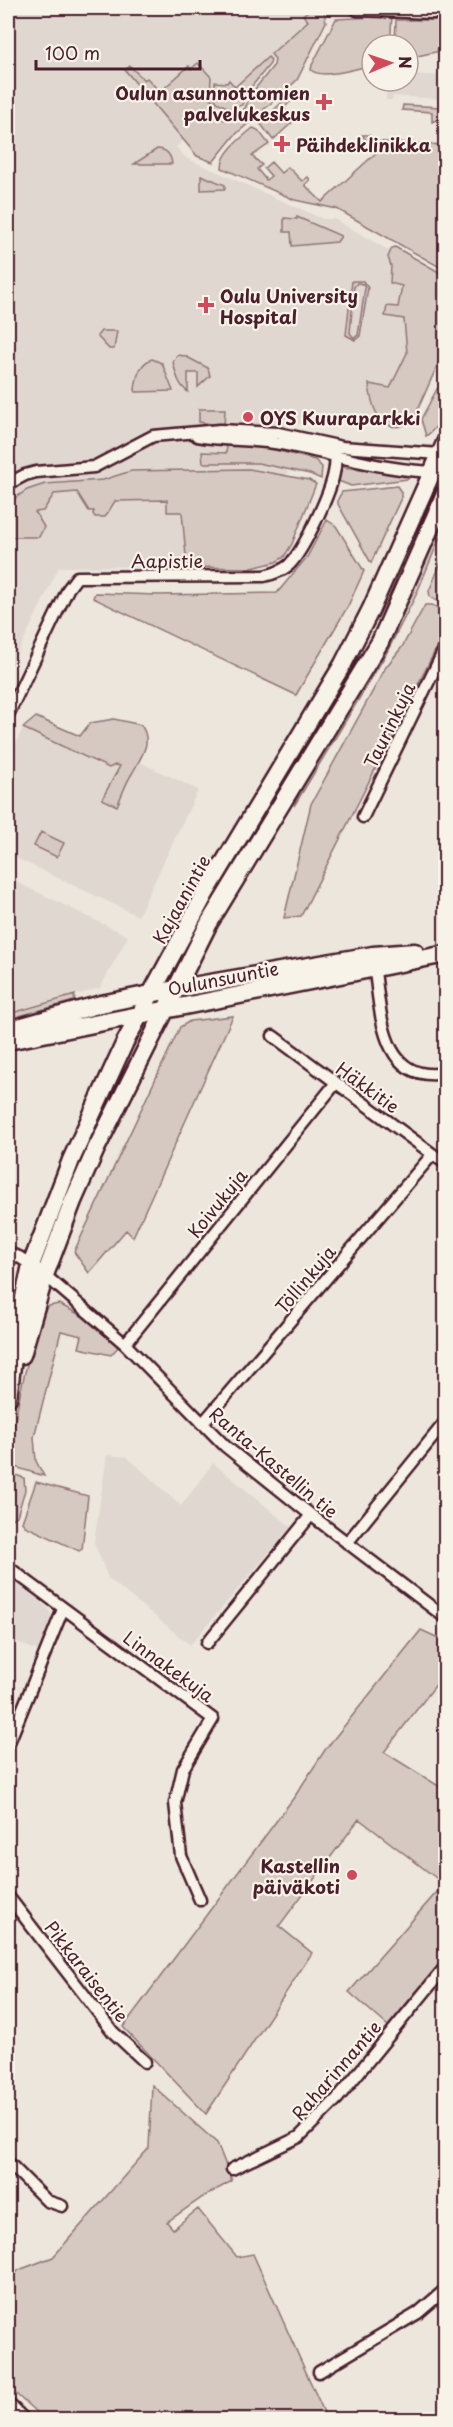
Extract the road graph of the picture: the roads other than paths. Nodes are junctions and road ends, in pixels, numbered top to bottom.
1 (445, 8) edge
2 (357, 9) dead end
3 (338, 450) junction
4 (444, 451) edge
5 (439, 472) edge
6 (8, 484) edge
7 (446, 492) edge
8 (446, 646) edge
9 (8, 715) edge
10 (363, 817) dead end
11 (446, 952) edge
12 (374, 962) junction
13 (175, 989) junction
14 (151, 994) junction
15 (165, 1009) junction
16 (139, 1015) junction
17 (8, 1030) edge
18 (273, 1036) dead end
19 (8, 1041) edge
20 (446, 1073) edge
21 (335, 1084) junction
22 (432, 1155) junction
23 (446, 1164) edge
24 (8, 1253) edge
25 (38, 1270) junction
26 (124, 1344) junction
27 (8, 1398) edge
28 (446, 1421) edge
29 (202, 1424) junction
30 (311, 1515) junction
31 (346, 1543) junction
32 (8, 1567) edge
33 (63, 1609) junction
34 (446, 1618) edge
35 (207, 1643) dead end
36 (8, 1745) edge
37 (8, 1896) edge
38 (200, 1900) dead end
39 (446, 1966) edge
40 (146, 2062) dead end
41 (8, 2162) edge
42 (232, 2169) dead end
43 (63, 2206) dead end
44 (446, 2289) edge
45 (319, 2372) dead end
46 (8, 2403) edge
47 (25, 2420) edge

1 - 2 street
3 - 4 street
3 - 5 street
3 - 6 street
3 - 9 street, Aapistie
4 - 5 main road, Kajaanintie
5 - 14 main road, Kajaanintie
7 - 13 main road, Kajaanintie
8 - 10 street, Taurinkuja
11 - 12 main road, Oulunsuuntie
12 - 13 main road, Oulunsuuntie
12 - 15 main road, Oulunsuuntie
12 - 20 street
13 - 14 main road, Oulunsuuntie
13 - 15 main road, Kajaanintie
14 - 16 main road, Kajaanintie
14 - 17 main road, Oulunsuuntie
15 - 16 main road, Oulunsuuntie
15 - 25 main road, Kajaanintie
16 - 19 main road, Oulunsuuntie
16 - 25 main road, Kajaanintie
18 - 21 street, Häkkitie
21 - 22 street, Häkkitie
21 - 26 street, Koivukuja
22 - 23 street, Häkkitie
22 - 29 street, Töllinkuja
24 - 25 street, Ranta-Kastellin tie
25 - 26 street, Ranta-Kastellin tie
25 - 27 main road, Kajaanintie
26 - 29 street, Ranta-Kastellin tie
28 - 31 street
29 - 30 street, Ranta-Kastellin tie
30 - 31 street, Ranta-Kastellin tie
30 - 35 street
31 - 34 street, Ranta-Kastellin tie
32 - 33 street, Linnakekuja
33 - 36 street
33 - 38 street, Linnakekuja
37 - 40 street, Pikkaraisentie
39 - 42 street, Raharinnantie
41 - 43 street
44 - 45 street
46 - 47 street

